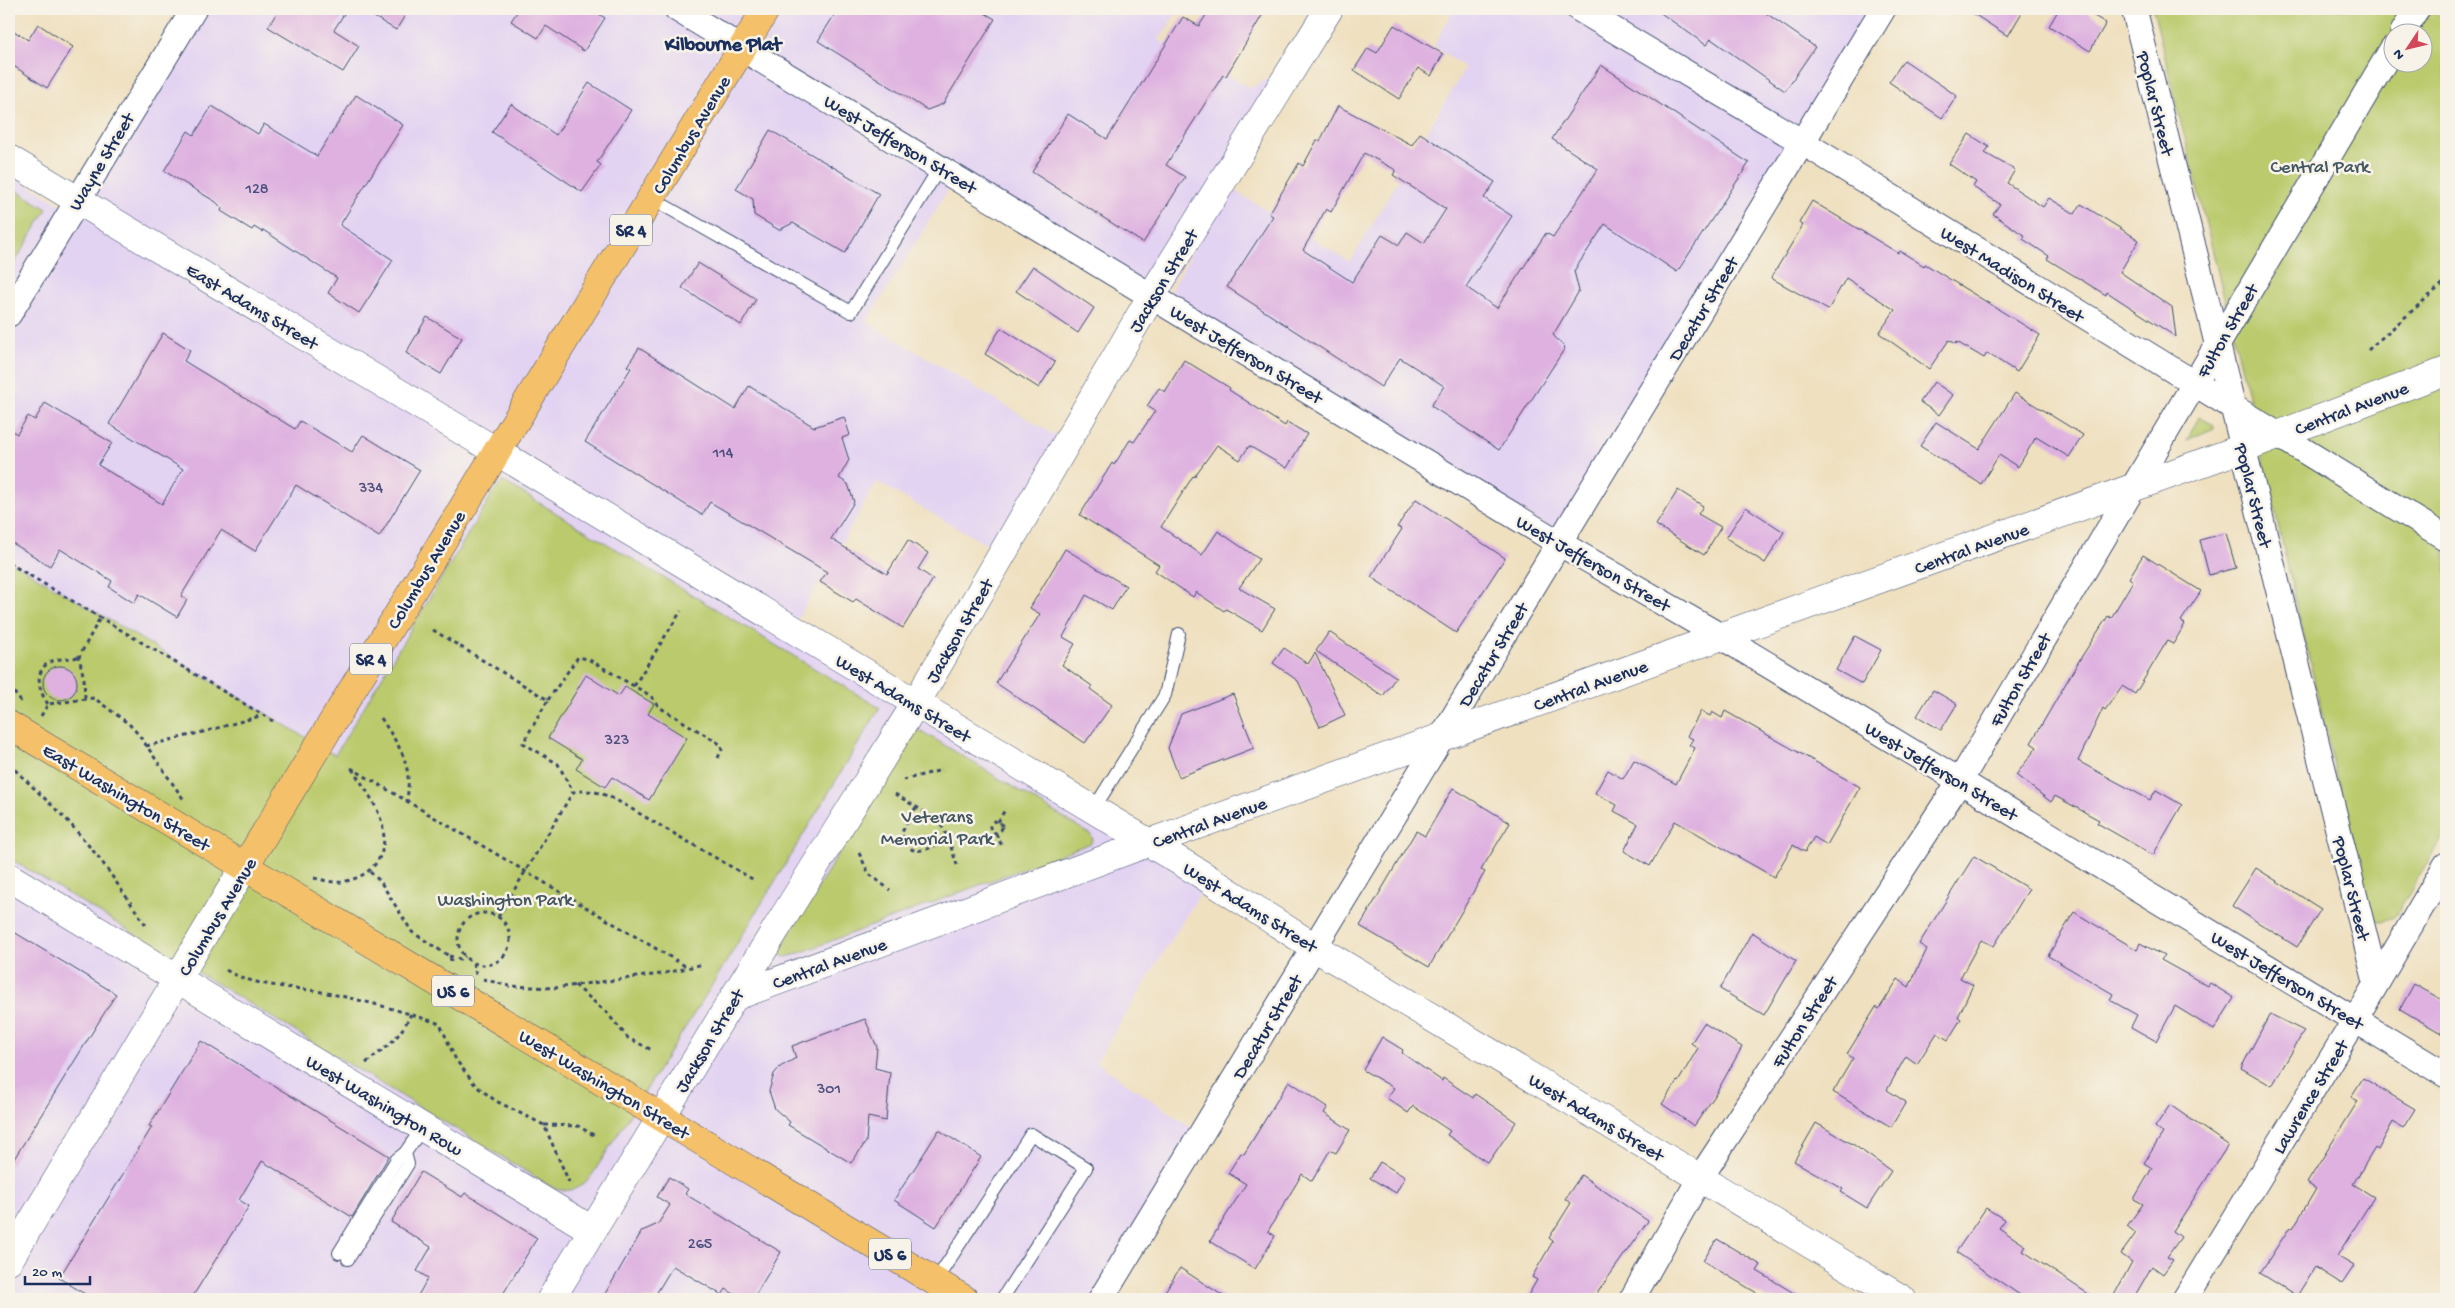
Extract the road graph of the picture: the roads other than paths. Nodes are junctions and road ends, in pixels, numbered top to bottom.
1 (194, 9) edge
2 (677, 9) edge
3 (766, 9) edge
4 (1329, 9) edge
5 (1579, 9) edge
6 (1883, 9) edge
7 (2134, 9) edge
8 (2417, 9) edge
9 (2409, 22) edge
10 (742, 48) junction
11 (2382, 66) edge
12 (1802, 142) junction
13 (9, 159) edge
14 (940, 167) junction
15 (651, 198) junction
16 (77, 199) junction
17 (1152, 295) junction
18 (9, 314) edge
19 (2218, 344) junction
20 (2446, 371) edge
21 (2194, 384) junction
22 (2234, 410) junction
23 (2276, 435) junction
24 (2243, 448) junction
25 (497, 451) junction
26 (2133, 487) junction
27 (2446, 538) edge
28 (1559, 543) junction
29 (1179, 634) dead end
30 (1722, 637) junction
31 (916, 704) junction
32 (18, 717) edge
33 (1442, 737) junction
34 (1960, 780) junction
35 (1093, 810) junction
36 (1148, 843) junction
37 (2446, 865) edge
38 (245, 866) junction
39 (9, 877) edge
40 (1314, 947) junction
41 (178, 978) junction
42 (2376, 982) junction
43 (734, 997) junction
44 (2355, 1020) junction
45 (2446, 1075) edge
46 (661, 1116) junction
47 (423, 1127) junction
48 (1700, 1178) junction
49 (592, 1230) junction
50 (343, 1256) dead end
51 (9, 1260) edge
52 (935, 1282) junction
53 (551, 1299) edge
54 (964, 1299) edge
55 (1002, 1299) edge
56 (1101, 1299) edge
57 (1632, 1299) edge
58 (1902, 1299) edge
59 (2185, 1299) edge

1 - 16 street, Wayne Street
2 - 10 street, West Jefferson Street
3 - 10 main road, Columbus Avenue / SR 4
4 - 17 street, Jackson Street
5 - 12 street, West Madison Street
6 - 12 street, Decatur Street
7 - 19 street, Poplar Street
8 - 9 street
10 - 14 street, West Jefferson Street
10 - 15 main road, Columbus Avenue / SR 4
11 - 19 street, Fulton Street
12 - 21 street, West Madison Street
12 - 28 street, Decatur Street
13 - 16 street, East Adams Street
14 - 15 lane
14 - 17 street, West Jefferson Street
15 - 25 main road, Columbus Avenue / SR 4
16 - 18 street, Wayne Street
16 - 25 street, East Adams Street
17 - 28 street, West Jefferson Street
17 - 31 street, Jackson Street
19 - 21 street, Fulton Street
19 - 22 street, Poplar Street
20 - 23 street, Central Avenue
21 - 22 street, West Madison Street
21 - 26 street, Fulton Street
22 - 23 street, West Madison Street
22 - 24 street, Poplar Street
23 - 24 street, Central Avenue
23 - 27 street, West Madison Street
24 - 26 street, Central Avenue
24 - 42 street, Poplar Street
25 - 31 street, West Adams Street
25 - 38 main road, Columbus Avenue / SR 4
26 - 30 street, Central Avenue
26 - 34 street, Fulton Street
28 - 30 street, West Jefferson Street
28 - 33 street, Decatur Street
29 - 35 lane
30 - 33 street, Central Avenue
30 - 34 street, West Jefferson Street
31 - 35 street, West Adams Street
31 - 43 street, Jackson Street
32 - 38 main road, East Washington Street / US 6
33 - 36 street, Central Avenue
33 - 40 street, Decatur Street
34 - 44 street, West Jefferson Street
34 - 48 street, Fulton Street
35 - 36 street, West Adams Street
36 - 40 street, West Adams Street
36 - 43 street, Central Avenue
37 - 42 street, Lawrence Street
38 - 41 street, Columbus Avenue
38 - 46 main road, West Washington Street / US 6
39 - 41 street, West Washington Row
40 - 48 street, West Adams Street
40 - 56 street, Decatur Street
41 - 47 street, West Washington Row
41 - 51 street, Columbus Avenue
42 - 44 street, Lawrence Street
43 - 46 street, Jackson Street
44 - 45 street, West Jefferson Street
44 - 59 street, Lawrence Street
46 - 49 street, Jackson Street
46 - 52 main road, West Washington Street / US 6
47 - 49 street, West Washington Row
47 - 50 lane
48 - 57 street, Fulton Street
48 - 58 street, West Adams Street
49 - 53 street, Jackson Street
52 - 54 main road, West Washington Street / US 6
52 - 55 lane

